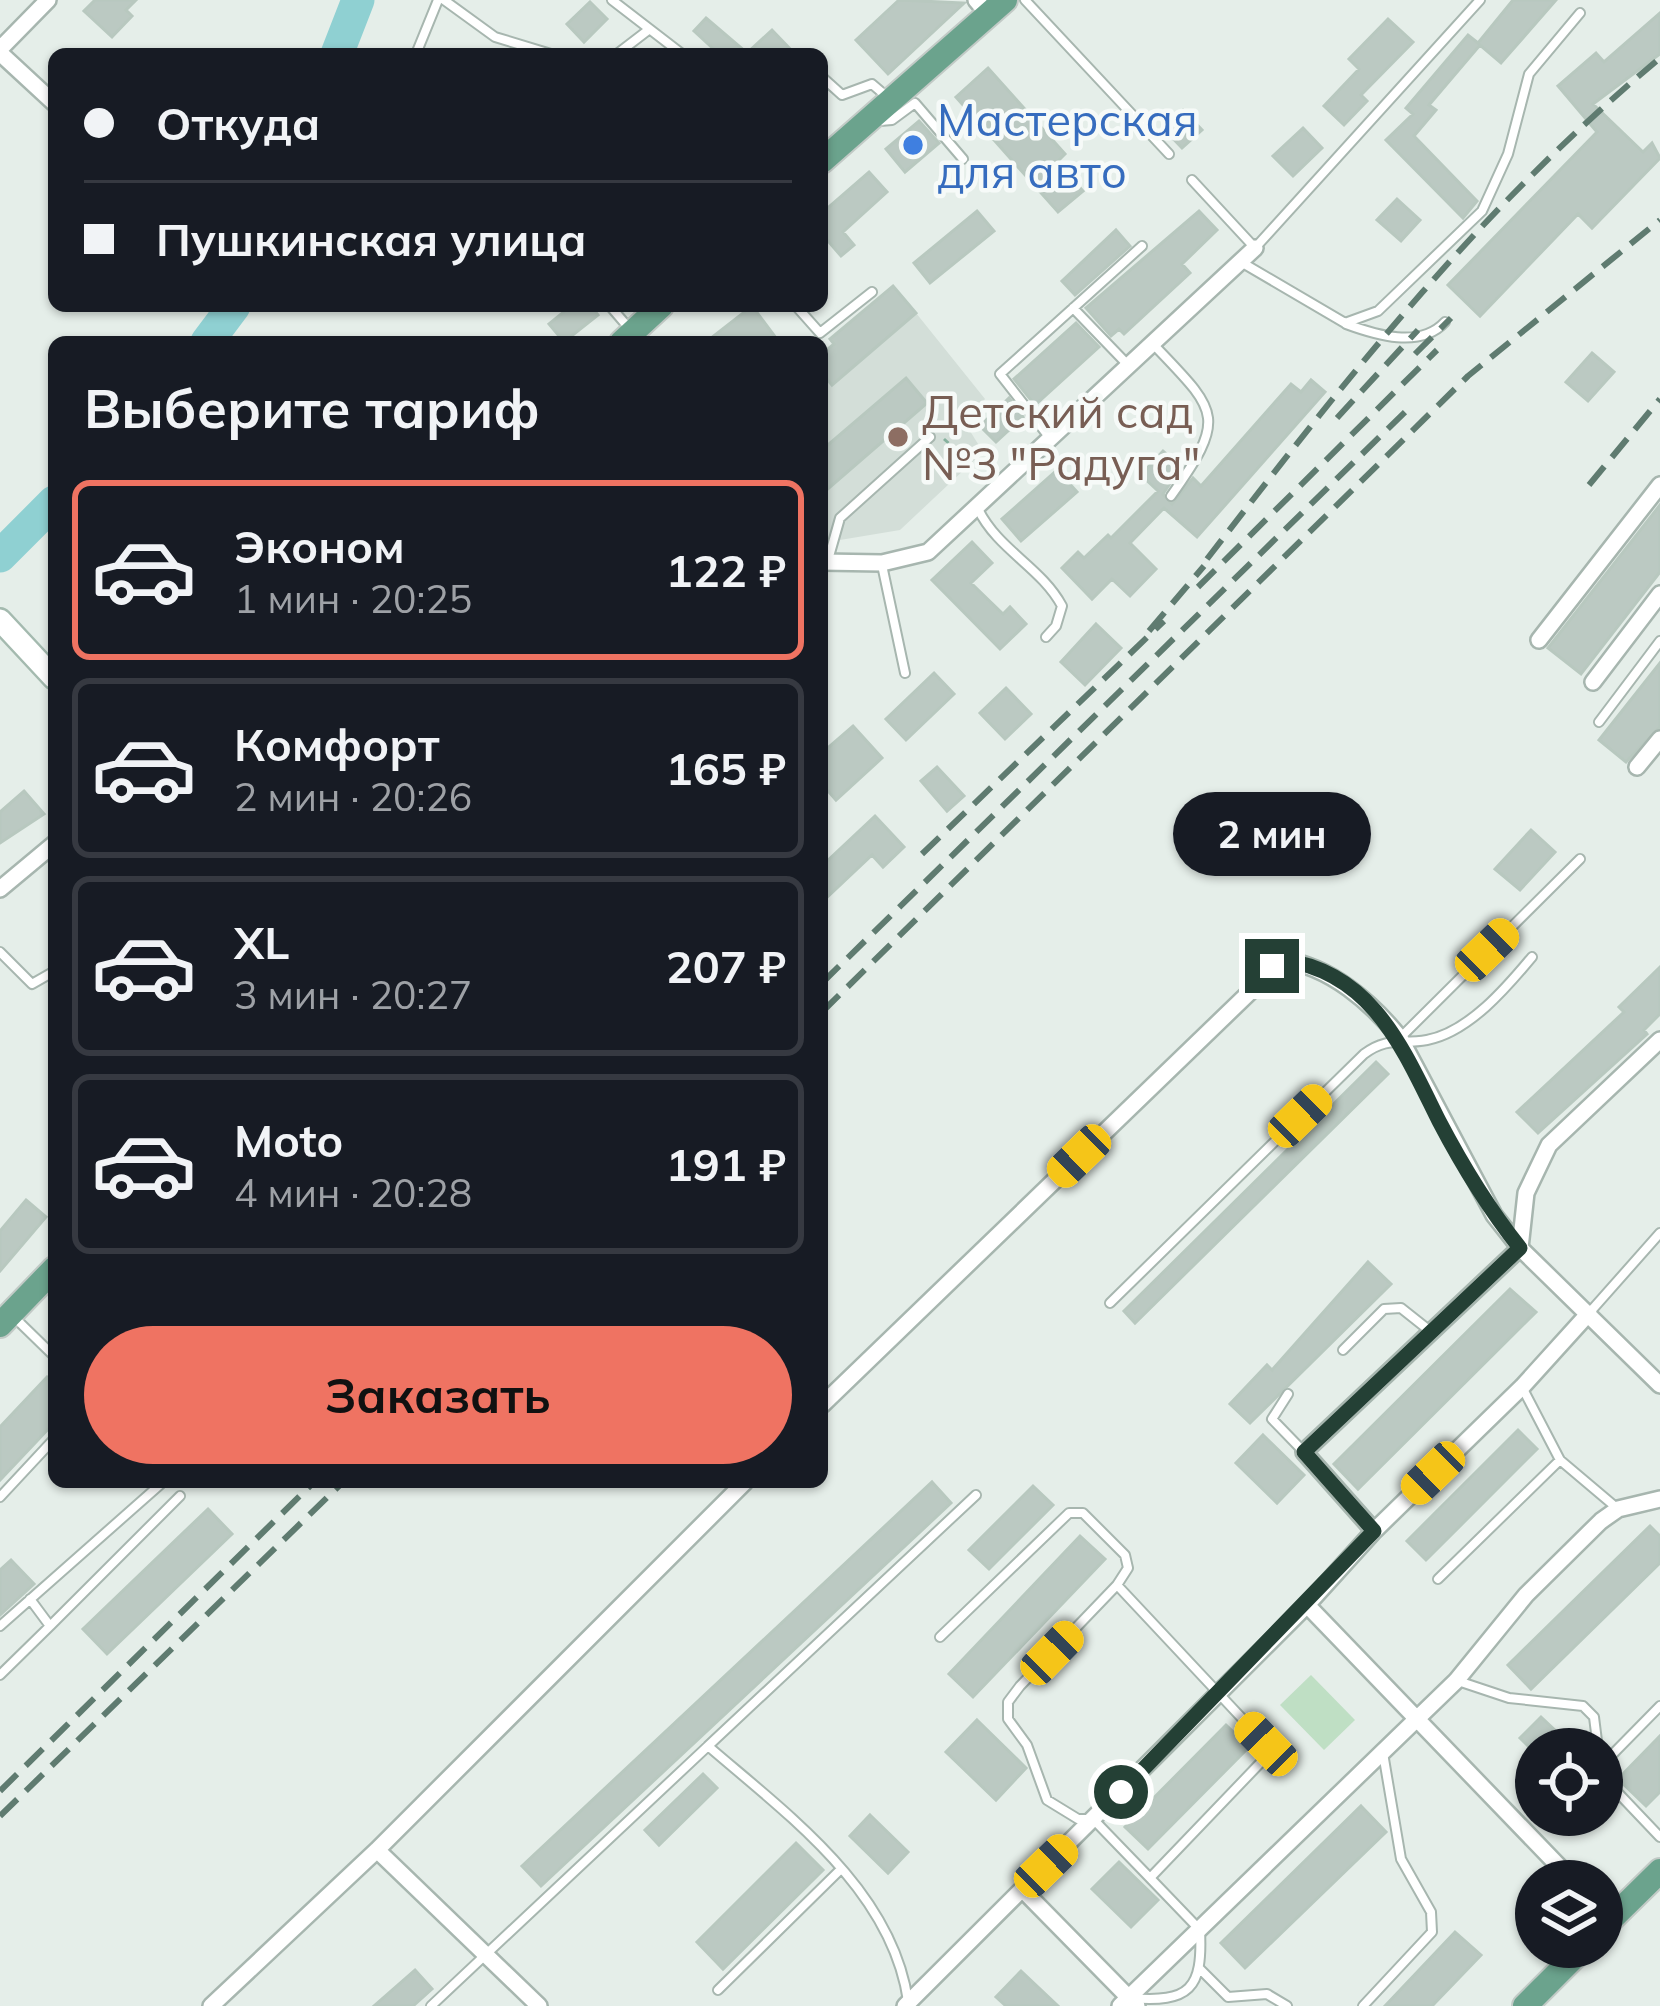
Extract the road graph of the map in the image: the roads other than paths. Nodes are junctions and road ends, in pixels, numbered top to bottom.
1 (48, 0) edge
2 (441, 0) edge
3 (612, 0) edge
4 (1025, 0) edge
5 (1480, 0) edge
6 (990, 5) edge
7 (1580, 13) dead end
8 (647, 31) junction
9 (419, 48) edge
10 (531, 48) edge
11 (625, 48) edge
12 (673, 48) edge
13 (0, 51) edge
14 (828, 82) edge
15 (48, 97) edge
16 (895, 103) junction
17 (1169, 154) dead end
18 (828, 155) edge
19 (963, 160) dead end
20 (1192, 180) dead end
21 (1142, 246) dead end
22 (1255, 248) junction
23 (1240, 261) junction
24 (872, 292) dead end
25 (1073, 308) junction
26 (655, 312) edge
27 (801, 312) edge
28 (1445, 322) dead end
29 (1345, 323) junction
30 (820, 333) junction
31 (629, 336) edge
32 (817, 336) edge
33 (1151, 342) junction
34 (1127, 364) junction
35 (930, 436) road end
36 (1051, 440) junction
37 (1660, 485) edge
38 (1171, 496) dead end
39 (984, 504) junction
40 (828, 543) edge
41 (828, 561) edge
42 (882, 563) junction
43 (1660, 594) edge
44 (0, 620) edge
45 (1046, 638) dead end
46 (1539, 640) dead end
47 (1660, 641) edge
48 (48, 672) edge
49 (905, 673) dead end
50 (1594, 682) dead end
51 (1599, 722) dead end
52 (1660, 739) edge
53 (1637, 767) dead end
54 (48, 849) edge
55 (1580, 859) dead end
56 (0, 889) edge
57 (0, 952) edge
58 (1532, 957) dead end
59 (48, 975) edge
60 (1400, 1038) junction
61 (1660, 1040) edge
62 (1660, 1234) edge
63 (1520, 1248) junction
64 (48, 1275) edge
65 (1110, 1303) dead end
66 (1588, 1313) junction
67 (5, 1319) edge
68 (1431, 1332) junction
69 (1343, 1350) dead end
70 (48, 1351) edge
71 (1660, 1385) edge
72 (1522, 1388) junction
73 (1288, 1394) dead end
74 (828, 1400) edge
75 (48, 1445) edge
76 (1304, 1452) junction
77 (1560, 1460) junction
78 (156, 1488) edge
79 (739, 1488) edge
80 (976, 1495) dead end
81 (180, 1496) dead end
82 (0, 1497) edge
83 (1660, 1499) edge
84 (1618, 1509) junction
85 (1374, 1531) junction
86 (1438, 1579) dead end
87 (1117, 1586) junction
88 (30, 1599) junction
89 (1307, 1605) junction
90 (50, 1625) junction
91 (0, 1626) edge
92 (940, 1637) dead end
93 (0, 1676) edge
94 (1456, 1681) junction
95 (1218, 1696) junction
96 (1660, 1706) edge
97 (1417, 1718) junction
98 (1595, 1728) edge
99 (1623, 1744) edge
100 (708, 1746) junction
101 (1383, 1753) junction
102 (1623, 1798) edge
103 (1093, 1820) junction
104 (1660, 1838) edge
105 (377, 1850) junction
106 (1553, 1860) edge
107 (840, 1870) junction
108 (1660, 1871) edge
109 (1150, 1878) junction
110 (1022, 1889) junction
111 (1623, 1904) edge
112 (1199, 1930) junction
113 (488, 1957) junction
114 (1563, 1968) edge
115 (1200, 1969) junction
116 (718, 1990) dead end
117 (1129, 2003) edge
118 (906, 2004) edge
119 (211, 2006) edge
120 (431, 2006) edge
121 (539, 2006) edge
122 (1287, 2006) edge
123 (1363, 2006) edge
124 (1525, 2006) edge

1 - 13 street
2 - 9 lane
2 - 10 lane
3 - 8 lane
4 - 17 lane
5 - 22 lane
6 - 16 main road
7 - 29 lane
8 - 11 lane
8 - 12 lane
13 - 15 street
14 - 16 lane
16 - 18 main road
16 - 19 lane
20 - 22 lane
21 - 25 lane
22 - 23 street
23 - 29 lane
23 - 33 street
24 - 30 lane
25 - 34 lane
25 - 36 lane
26 - 31 main road
27 - 30 lane
28 - 29 lane
30 - 32 lane
33 - 34 street
33 - 38 lane
34 - 36 street
35 - 40 lane
36 - 39 street
37 - 46 street
39 - 42 street
39 - 45 lane
41 - 42 street
42 - 49 lane
43 - 50 street
44 - 48 main road
47 - 51 lane
52 - 53 street
54 - 56 street
55 - 60 lane
57 - 59 lane
58 - 60 lane
60 - 63 street
60 - 65 lane
60 - 74 street
61 - 63 street
62 - 66 lane
63 - 66 street
63 - 68 street
64 - 67 main road
66 - 71 street
66 - 72 street
67 - 70 lane
68 - 69 lane
68 - 76 street
72 - 77 lane
72 - 85 street
73 - 76 lane
75 - 82 lane
76 - 85 street
77 - 84 lane
77 - 86 lane
78 - 88 lane
79 - 105 street
80 - 100 lane
81 - 90 lane
83 - 84 street
84 - 94 street
85 - 89 street
87 - 92 lane
87 - 95 lane
87 - 103 lane
88 - 90 lane
88 - 91 lane
89 - 95 street
89 - 97 street
90 - 93 lane
94 - 97 street
94 - 98 lane
95 - 103 street
95 - 109 lane
96 - 99 lane
97 - 101 street
97 - 106 street
100 - 107 lane
100 - 113 lane
101 - 112 street
101 - 123 lane
102 - 104 lane
103 - 109 lane
103 - 110 street
105 - 113 street
105 - 119 street
107 - 116 lane
107 - 118 lane
108 - 111 main road
109 - 112 lane
110 - 117 street
110 - 118 street
112 - 115 lane
112 - 117 street
113 - 120 lane
113 - 121 street
114 - 124 main road
115 - 117 lane
115 - 122 lane

